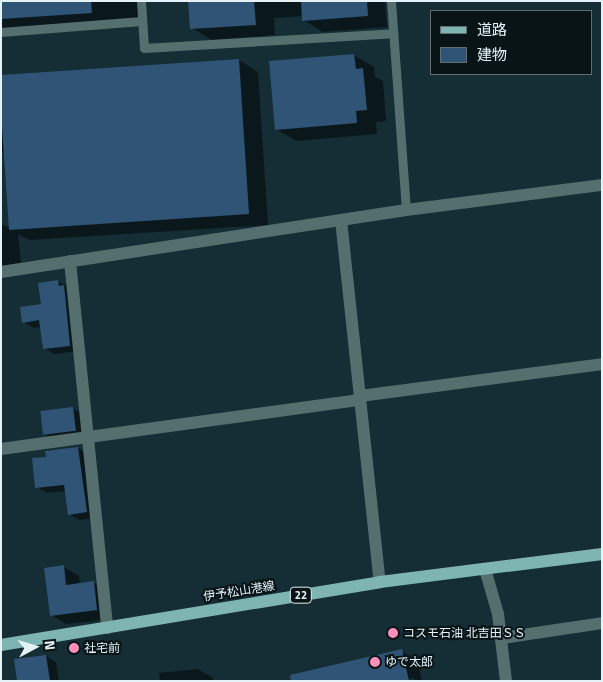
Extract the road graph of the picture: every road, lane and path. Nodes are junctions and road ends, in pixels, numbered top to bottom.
1 (141, 1) edge
2 (391, 1) edge
3 (142, 21) junction
4 (1, 32) edge
5 (393, 33) junction
6 (602, 185) edge
7 (406, 210) junction
8 (341, 220) junction
9 (70, 261) junction
10 (1, 272) edge
11 (602, 364) edge
12 (360, 398) junction
13 (88, 439) junction
14 (1, 449) edge
15 (602, 554) edge
16 (485, 569) junction
17 (380, 582) junction
18 (602, 623) edge
19 (107, 628) junction
20 (502, 638) junction
21 (1, 645) edge
22 (506, 681) edge

1 - 3 lane
2 - 5 lane
3 - 4 lane
3 - 5 lane
5 - 7 lane
6 - 7 street
7 - 8 street
8 - 9 street
8 - 12 street
9 - 10 street
9 - 13 street
11 - 12 street
12 - 13 street
12 - 17 street
13 - 14 street
13 - 19 street
15 - 16 main road, 伊予松山港線 / 22
16 - 17 main road, 伊予松山港線 / 22
16 - 20 street
17 - 19 main road, 伊予松山港線 / 22
18 - 20 street
19 - 21 main road, 伊予松山港線 / 22
20 - 22 street

